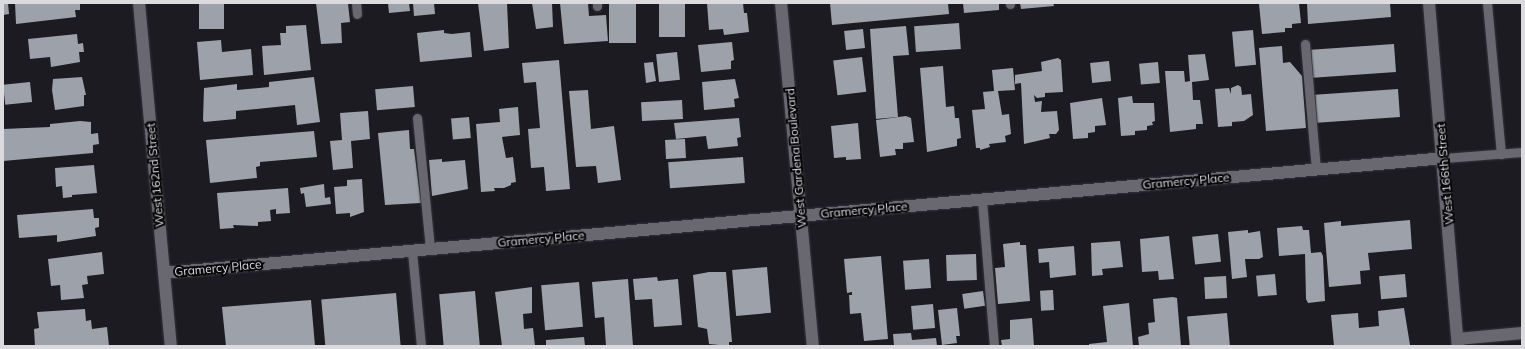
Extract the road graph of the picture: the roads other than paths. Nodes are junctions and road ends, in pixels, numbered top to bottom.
1 (138, 3) edge
2 (356, 3) edge
3 (781, 3) edge
4 (1429, 3) edge
5 (1487, 3) edge
6 (357, 14) dead end
7 (1305, 44) dead end
8 (417, 118) dead end
9 (1522, 152) edge
10 (1501, 154) junction
11 (1444, 158) junction
12 (1316, 170) junction
13 (982, 200) junction
14 (801, 216) junction
15 (430, 249) junction
16 (412, 251) junction
17 (164, 273) junction
18 (1522, 333) edge
19 (1458, 342) edge
20 (171, 346) edge
21 (421, 346) edge
22 (813, 346) edge
23 (994, 346) edge

1 - 17 street, West 162nd Street
2 - 6 lane
3 - 14 street, West Gardena Boulevard
4 - 11 street, West 166th Street
5 - 10 lane
7 - 12 lane
8 - 15 lane
9 - 10 lane
10 - 11 lane
11 - 12 street, Gramercy Place
11 - 19 street, West 166th Street
12 - 13 street, Gramercy Place
13 - 14 street, Gramercy Place
13 - 23 lane
14 - 15 street, Gramercy Place
14 - 22 street, West Gardena Boulevard
15 - 16 street, Gramercy Place
16 - 17 street, Gramercy Place
16 - 21 lane
17 - 20 street, West 162nd Street
18 - 19 street

